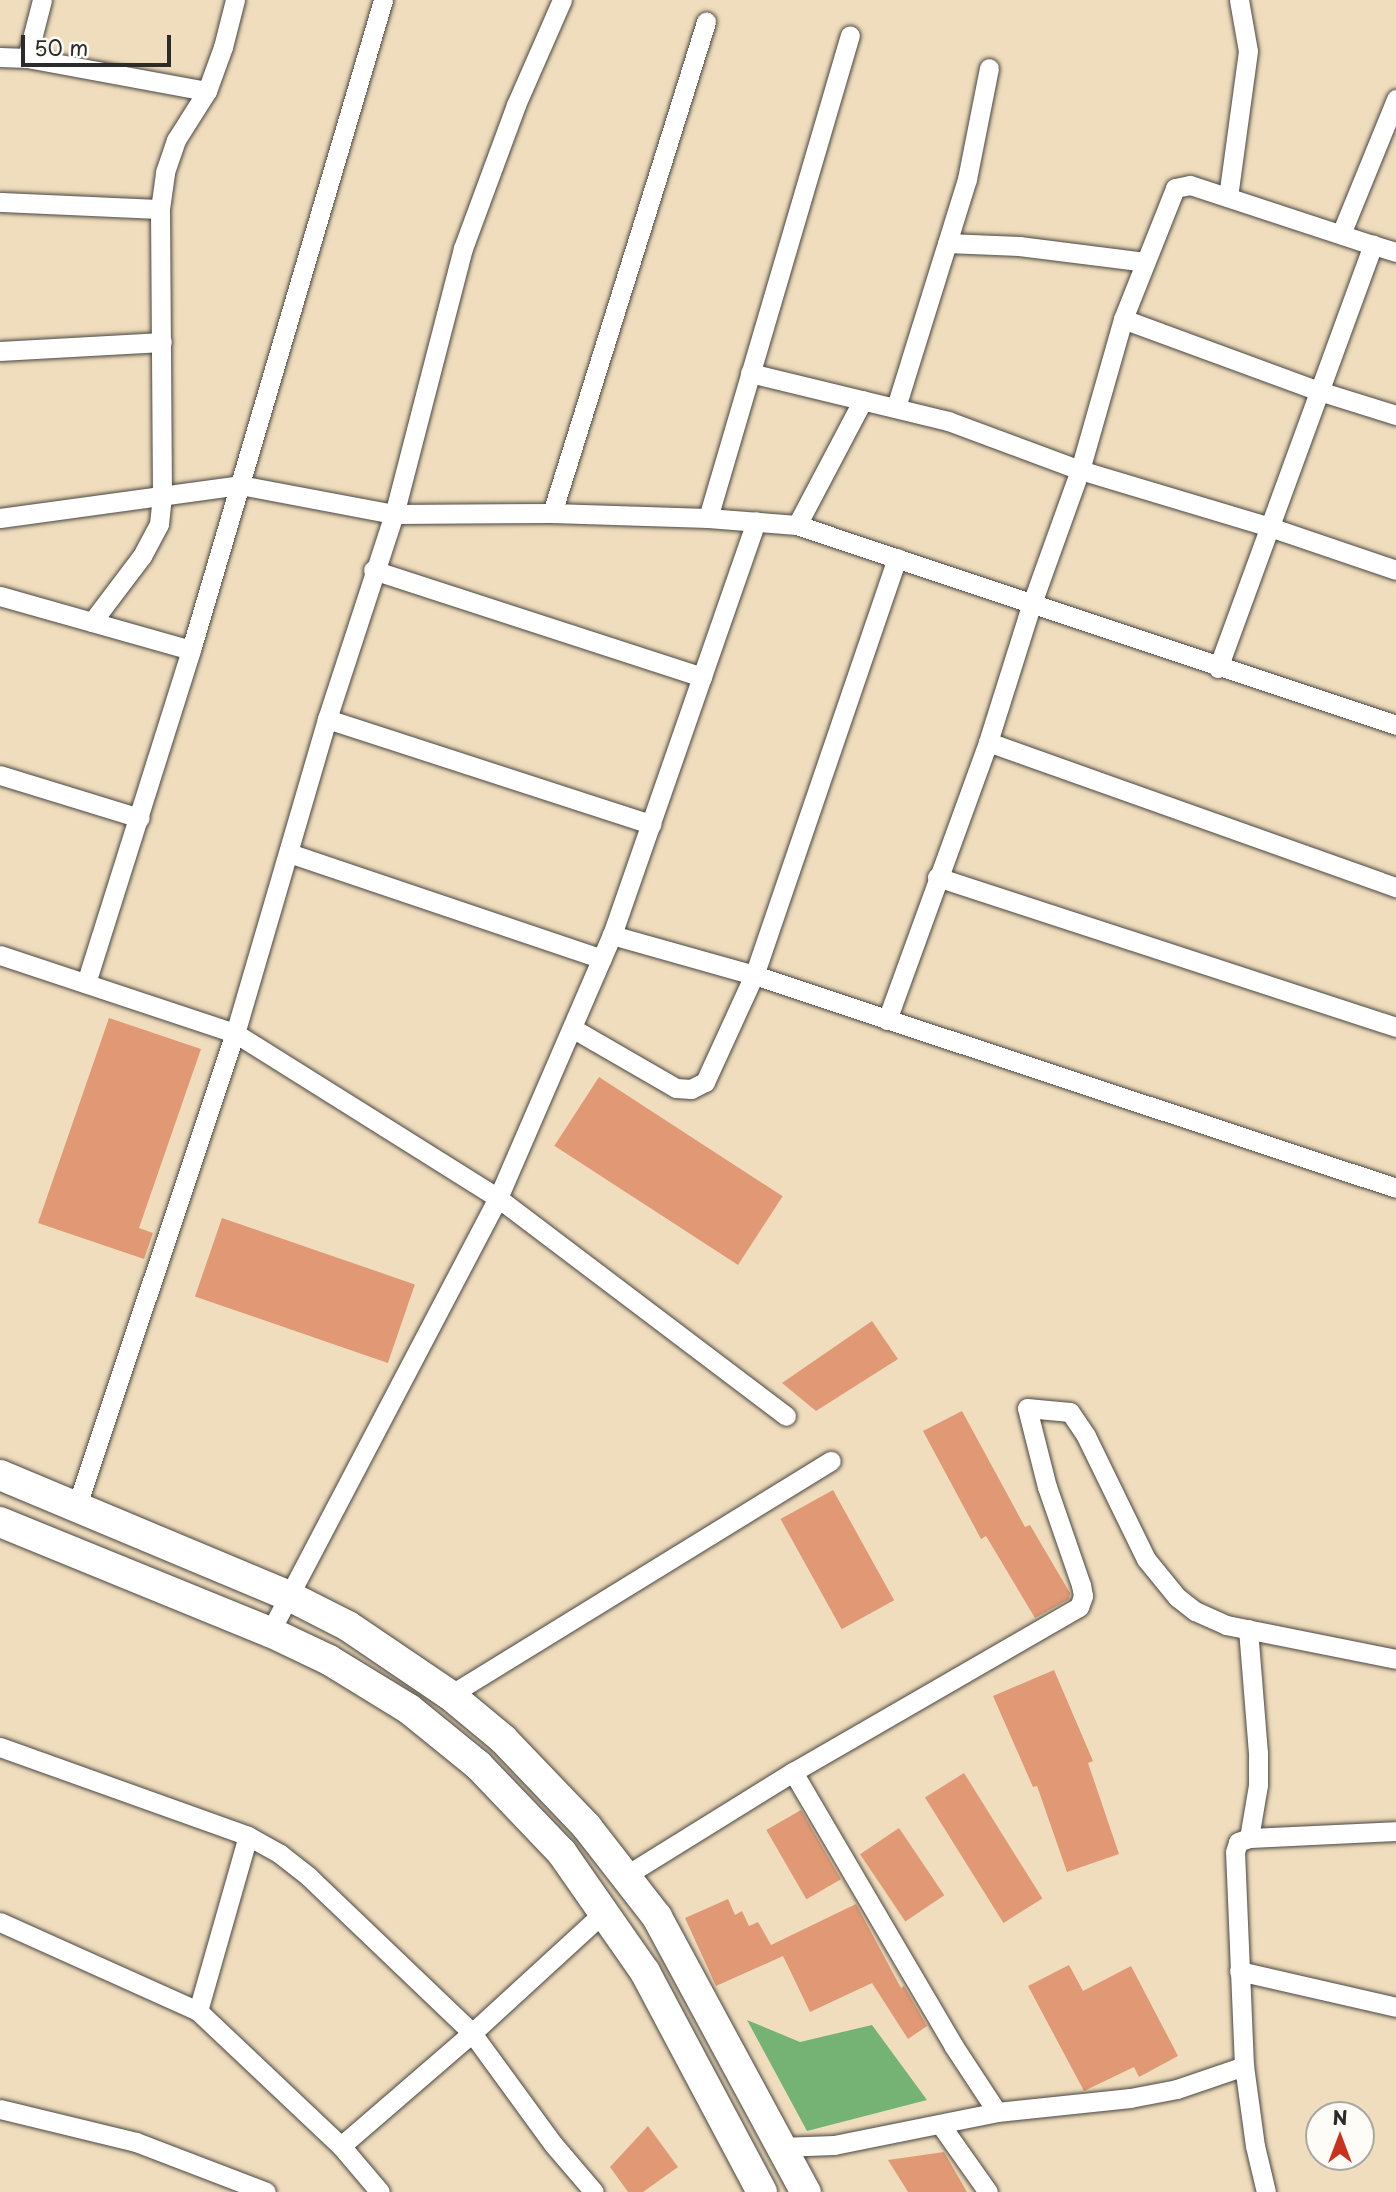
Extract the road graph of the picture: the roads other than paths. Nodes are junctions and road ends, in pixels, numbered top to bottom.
1 (42, 0) edge
2 (234, 0) edge
3 (383, 0) edge
4 (562, 0) edge
5 (1239, 0) edge
6 (706, 22) dead end
7 (850, 35) dead end
8 (0, 57) edge
9 (27, 58) junction
10 (989, 68) dead end
11 (207, 91) junction
12 (1396, 99) edge
13 (1228, 197) junction
14 (0, 202) edge
15 (160, 209) junction
16 (1341, 234) junction
17 (947, 243) junction
18 (1373, 245) junction
19 (1396, 252) edge
20 (1145, 262) junction
21 (1123, 319) junction
22 (163, 342) junction
23 (0, 351) edge
24 (750, 373) junction
25 (1319, 391) junction
26 (863, 400) junction
27 (896, 407) junction
28 (1396, 415) edge
29 (1080, 470) junction
30 (240, 485) junction
31 (163, 496) junction
32 (552, 513) junction
33 (394, 514) junction
34 (0, 518) edge
35 (708, 518) junction
36 (756, 521) junction
37 (797, 525) junction
38 (1270, 527) junction
39 (897, 558) junction
40 (373, 570) junction
41 (1396, 570) edge
42 (0, 596) edge
43 (1031, 606) junction
44 (92, 622) junction
45 (191, 650) junction
46 (1218, 668) junction
47 (702, 677) junction
48 (327, 719) junction
49 (1396, 725) edge
50 (988, 742) junction
51 (0, 775) edge
52 (140, 818) junction
53 (652, 824) junction
54 (289, 853) junction
55 (937, 877) junction
56 (1396, 887) edge
57 (612, 935) junction
58 (0, 955) edge
59 (602, 959) junction
60 (754, 975) junction
61 (86, 983) junction
62 (887, 1020) junction
63 (1396, 1027) edge
64 (572, 1028) junction
65 (235, 1033) junction
66 (1396, 1188) edge
67 (498, 1198) junction
68 (786, 1416) dead end
69 (831, 1461) dead end
70 (0, 1475) edge
71 (77, 1504) junction
72 (0, 1522) edge
73 (289, 1596) junction
74 (1248, 1629) junction
75 (270, 1632) junction
76 (1396, 1659) edge
77 (450, 1695) junction
78 (0, 1747) edge
79 (793, 1772) junction
80 (1396, 1831) edge
81 (248, 1836) junction
82 (1249, 1838) junction
83 (625, 1876) junction
84 (604, 1912) junction
85 (0, 1922) edge
86 (1239, 1971) junction
87 (1396, 2007) edge
88 (198, 2011) junction
89 (472, 2033) junction
90 (1244, 2066) junction
91 (0, 2109) edge
92 (997, 2112) junction
93 (940, 2124) junction
94 (341, 2146) junction
95 (780, 2147) junction
96 (266, 2192) edge
97 (380, 2192) edge
98 (594, 2192) edge
99 (762, 2192) edge
100 (806, 2192) edge
101 (988, 2192) edge
102 (1266, 2192) edge

1 - 9 street
2 - 11 street
3 - 30 street
4 - 33 street
5 - 13 street
6 - 32 street
7 - 24 street
8 - 9 street
9 - 11 street
10 - 17 street
11 - 15 street
12 - 16 street
13 - 16 street
13 - 20 street
14 - 15 street
15 - 22 street
16 - 18 street
17 - 20 street
17 - 27 street
18 - 19 street
18 - 25 street
20 - 21 street
21 - 25 street
21 - 29 street
22 - 23 street
22 - 31 street
24 - 26 street
24 - 35 street
25 - 28 street
25 - 38 street
26 - 27 street
26 - 37 street
27 - 29 street
29 - 38 street
29 - 43 street
30 - 31 street
30 - 33 street
30 - 45 street
31 - 34 street
31 - 44 street
32 - 33 street
32 - 35 street
33 - 40 street
35 - 36 street
36 - 37 street
36 - 47 street
37 - 39 street
38 - 41 street
38 - 46 street
39 - 43 street
39 - 60 street
40 - 47 street
40 - 48 street
42 - 44 street
43 - 46 street
43 - 50 street
44 - 45 street
45 - 52 street
46 - 49 street
47 - 53 street
48 - 53 street
48 - 54 street
50 - 55 street
50 - 56 street
51 - 52 street
52 - 61 street
53 - 57 street
54 - 59 street
54 - 65 street
55 - 62 street
55 - 63 street
57 - 59 street
57 - 60 street
58 - 61 street
59 - 64 street
60 - 62 street
60 - 64 street
61 - 65 street
62 - 66 street
64 - 67 street
65 - 67 street
65 - 71 street
67 - 68 street
67 - 73 street
69 - 77 street
70 - 71 main road
71 - 73 main road
72 - 75 main road
73 - 75 street
73 - 77 main road
74 - 76 street
74 - 79 street
74 - 82 street
75 - 84 main road
77 - 83 main road
78 - 81 street
79 - 83 street
79 - 92 street
80 - 82 street
81 - 88 street
81 - 89 street
82 - 86 street
83 - 95 main road
84 - 89 street
84 - 99 main road
85 - 88 street
86 - 87 street
86 - 90 street
88 - 94 street
89 - 94 street
89 - 98 street
90 - 92 street
90 - 102 street
91 - 96 street
92 - 93 street
93 - 95 street
93 - 101 street
94 - 97 street
95 - 100 main road

